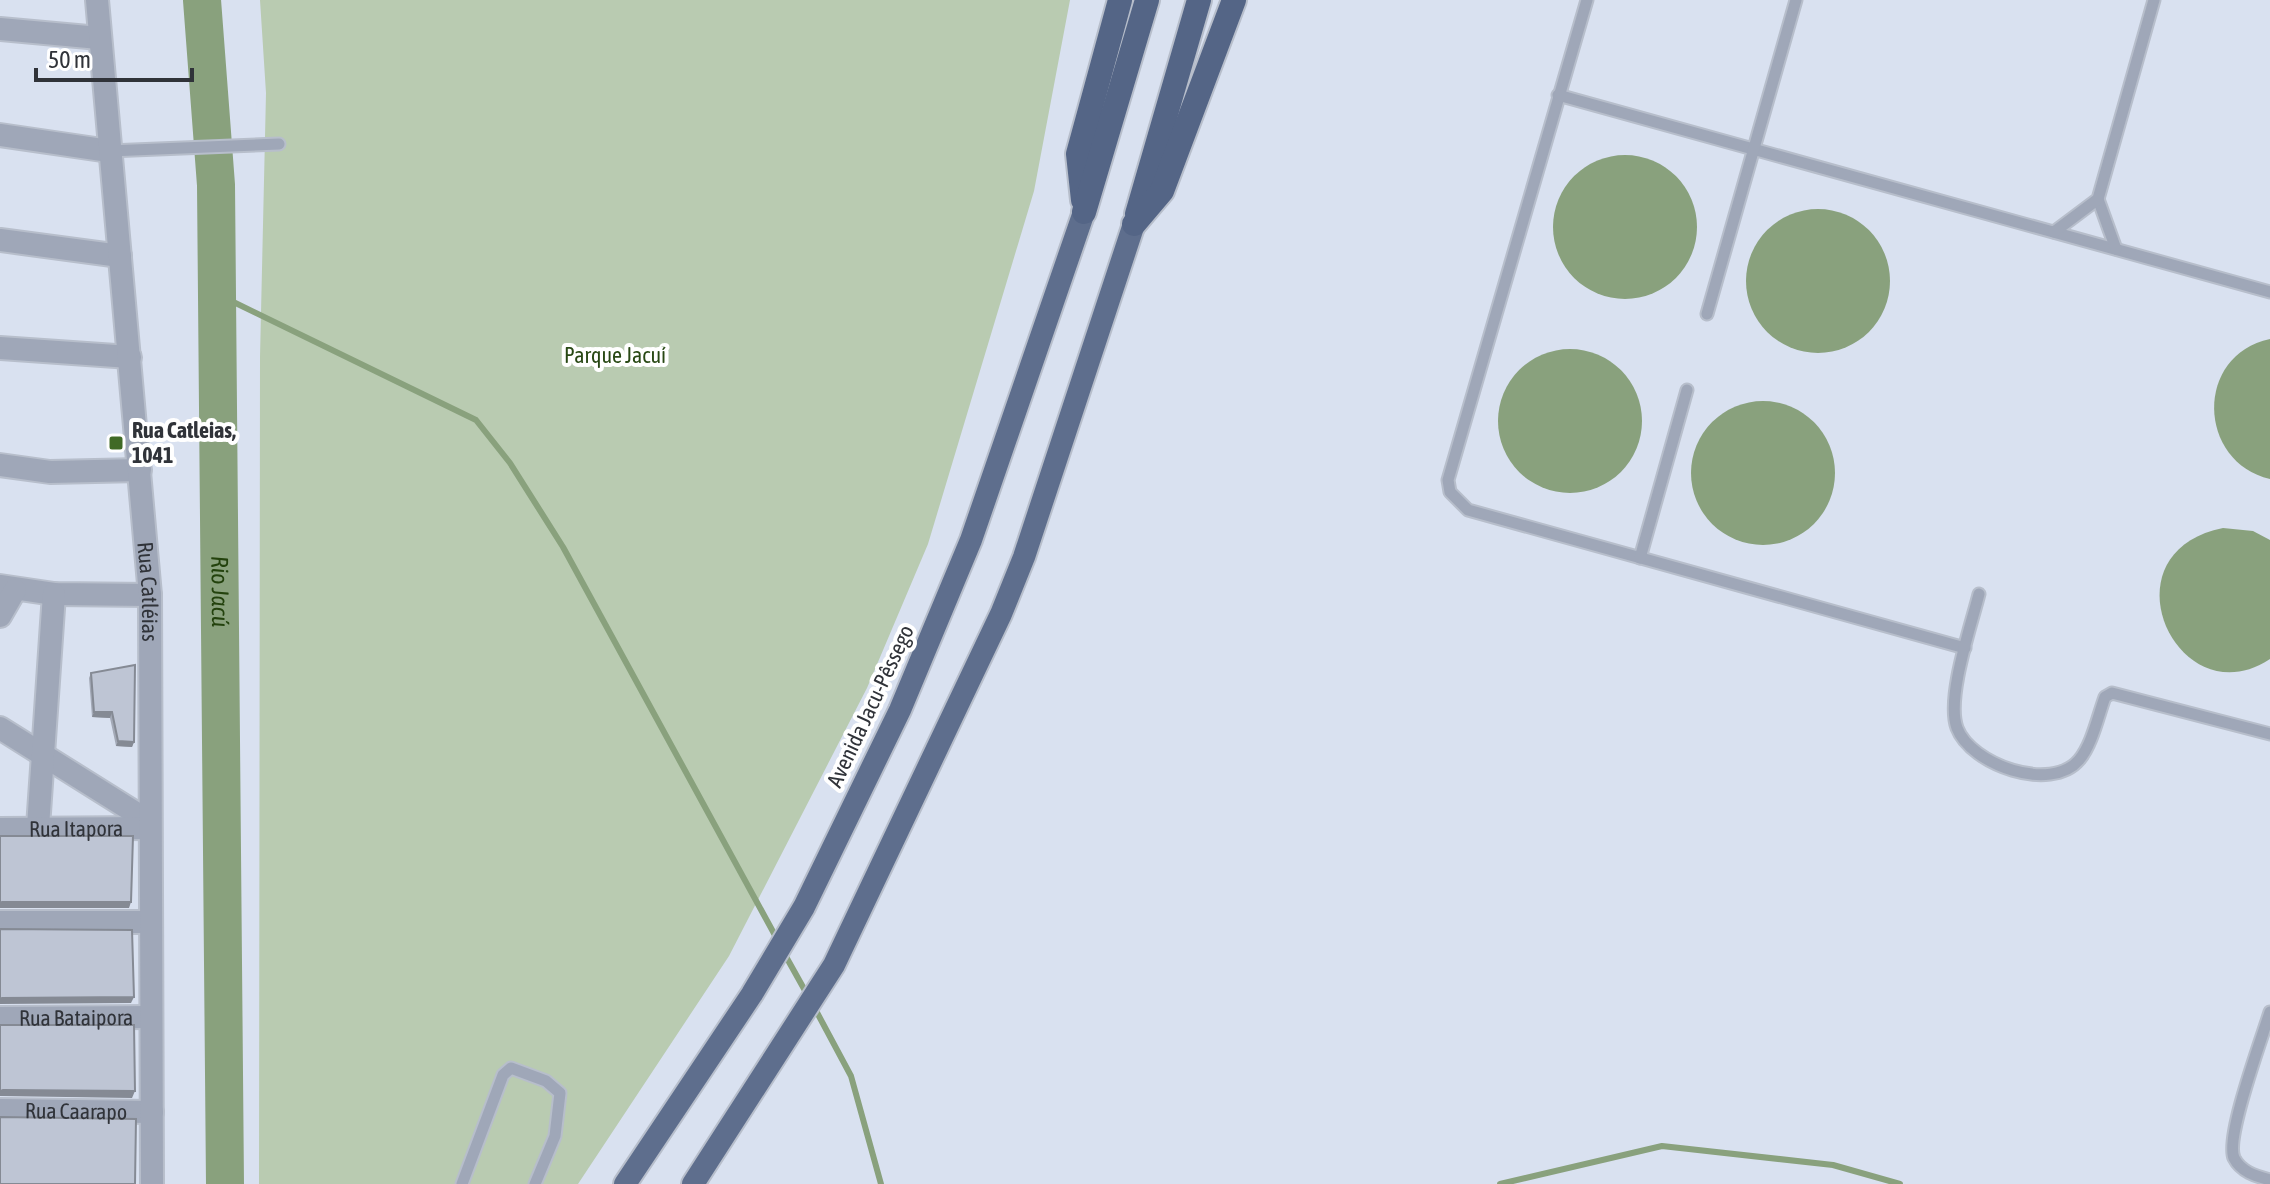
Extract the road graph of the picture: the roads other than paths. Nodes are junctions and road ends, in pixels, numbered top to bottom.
1 (97, 0) edge
2 (1120, 0) edge
3 (1147, 0) edge
4 (1199, 0) edge
5 (1234, 0) edge
6 (1587, 0) edge
7 (1796, 0) edge
8 (2154, 0) edge
9 (0, 29) edge
10 (99, 38) junction
11 (1558, 95) junction
12 (0, 135) edge
13 (276, 144) dead end
14 (1752, 149) junction
15 (109, 151) junction
16 (2098, 199) junction
17 (1084, 212) junction
18 (1134, 224) junction
19 (2054, 232) junction
20 (0, 240) edge
21 (2116, 249) junction
22 (120, 256) junction
23 (2270, 292) edge
24 (1707, 314) dead end
25 (0, 348) edge
26 (130, 357) junction
27 (1687, 390) dead end
28 (0, 465) edge
29 (140, 470) junction
30 (1640, 558) junction
31 (7, 588) edge
32 (54, 594) junction
33 (1979, 594) dead end
34 (150, 595) junction
35 (0, 616) edge
36 (1965, 648) junction
37 (0, 728) edge
38 (2270, 734) edge
39 (44, 756) junction
40 (150, 825) junction
41 (38, 827) junction
42 (0, 829) edge
43 (0, 922) edge
44 (151, 922) junction
45 (2270, 1012) edge
46 (151, 1017) junction
47 (0, 1018) edge
48 (0, 1110) edge
49 (152, 1112) junction
50 (2270, 1180) edge
51 (152, 1184) edge
52 (462, 1184) edge
53 (535, 1184) edge
54 (625, 1184) edge
55 (693, 1184) edge

1 - 10 street, Rua Catléias
2 - 17 highway
3 - 17 highway
4 - 18 highway
5 - 18 highway
6 - 11 lane
7 - 14 lane
8 - 16 lane
9 - 10 street
10 - 15 street, Rua Catléias
11 - 14 lane
11 - 30 lane
12 - 15 street
13 - 15 lane
14 - 19 lane
14 - 24 lane
15 - 22 street, Rua Catléias
16 - 19 lane
16 - 21 lane
17 - 54 highway, Avenida Jacu-Pêssego
18 - 55 highway
19 - 21 lane
20 - 22 street
21 - 23 lane
22 - 26 street, Rua Catléias
25 - 26 street
26 - 29 street, Rua Catléias
27 - 30 lane
28 - 29 street
29 - 34 street, Rua Catléias
30 - 36 lane
31 - 32 street
31 - 35 street
32 - 34 street
32 - 39 street
33 - 36 lane
34 - 40 street, Rua Catléias
36 - 38 lane
37 - 39 street
39 - 40 street
39 - 41 street
40 - 41 street, Rua Itapora
40 - 44 street, Rua Catléias
41 - 42 street, Rua Itapora
43 - 44 street
44 - 46 street, Rua Catléias
45 - 50 lane
46 - 47 street, Rua Bataipora
46 - 49 street, Rua Catléias
48 - 49 street, Rua Caarapo
49 - 51 street, Rua Catléias
52 - 53 lane

